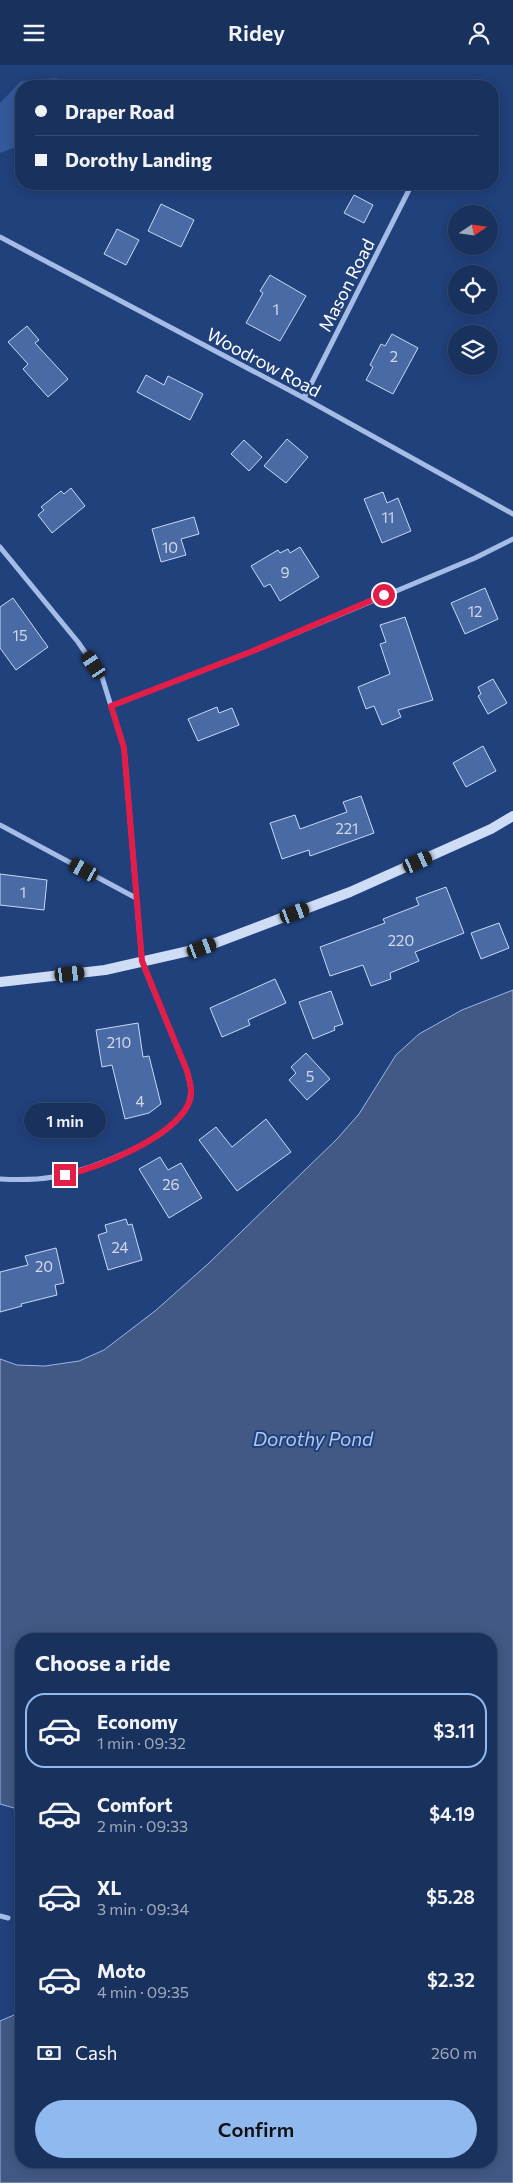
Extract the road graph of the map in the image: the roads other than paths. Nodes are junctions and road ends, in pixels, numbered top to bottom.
1 (409, 190) edge
2 (0, 237) edge
3 (304, 398) junction
4 (513, 514) edge
5 (513, 539) edge
6 (0, 547) edge
7 (111, 706) junction
8 (513, 816) edge
9 (0, 825) edge
10 (136, 898) junction
11 (142, 961) junction
12 (0, 982) edge
13 (0, 1179) edge
14 (0, 1916) edge
15 (8, 1918) dead end

1 - 3 street, Mason Road
2 - 3 street, Woodrow Road
3 - 4 street, Woodrow Road
5 - 7 street
6 - 7 street
7 - 10 street
8 - 11 main road
9 - 10 street
10 - 11 street
11 - 12 main road
11 - 13 street
14 - 15 street

